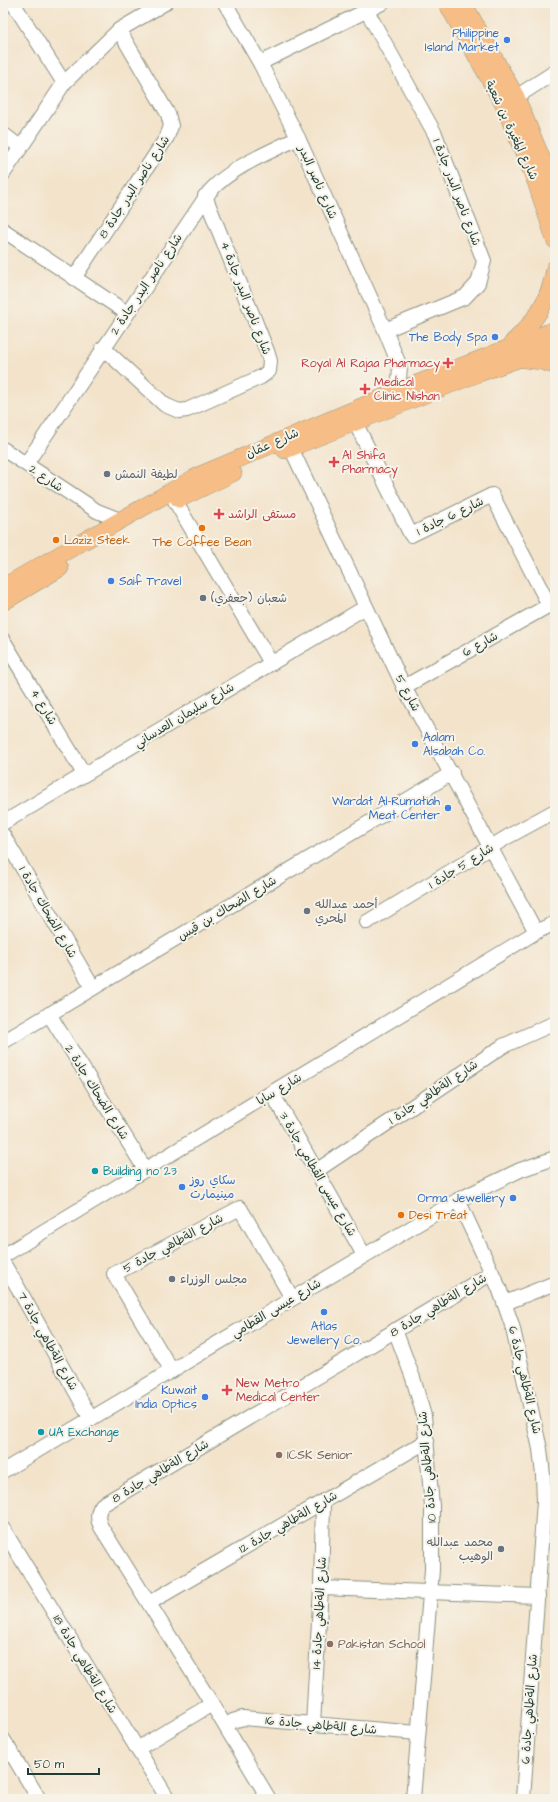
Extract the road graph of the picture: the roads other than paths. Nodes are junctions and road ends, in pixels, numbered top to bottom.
1 (13, 3) edge
2 (165, 3) edge
3 (225, 3) edge
4 (382, 3) edge
5 (447, 3) edge
6 (464, 3) edge
7 (367, 12) junction
8 (119, 30) junction
9 (260, 63) junction
10 (555, 72) edge
11 (64, 83) junction
12 (516, 96) junction
13 (3, 134) edge
14 (298, 138) junction
15 (20, 147) junction
16 (3, 174) edge
17 (206, 196) junction
18 (555, 196) edge
19 (3, 230) edge
20 (555, 240) edge
21 (555, 268) edge
22 (74, 278) junction
23 (127, 314) junction
24 (385, 330) junction
25 (555, 330) edge
26 (555, 346) edge
27 (103, 348) junction
28 (514, 353) junction
29 (555, 365) edge
30 (400, 367) junction
31 (421, 382) junction
32 (396, 392) junction
33 (355, 422) junction
34 (291, 448) junction
35 (3, 449) edge
36 (26, 464) junction
37 (175, 501) junction
38 (90, 506) junction
39 (120, 520) junction
40 (94, 534) junction
41 (3, 588) edge
42 (3, 602) edge
43 (552, 604) edge
44 (366, 607) junction
45 (3, 640) edge
46 (271, 663) junction
47 (404, 687) junction
48 (452, 773) junction
49 (84, 774) junction
50 (555, 811) edge
51 (3, 822) edge
52 (3, 835) edge
53 (491, 848) junction
54 (367, 922) dead end
55 (555, 923) edge
56 (536, 932) junction
57 (93, 988) junction
58 (49, 1014) junction
59 (555, 1023) edge
60 (3, 1042) edge
61 (272, 1093) junction
62 (555, 1158) edge
63 (146, 1170) junction
64 (316, 1171) junction
65 (458, 1200) junction
66 (364, 1255) junction
67 (3, 1256) edge
68 (3, 1263) edge
69 (492, 1273) junction
70 (555, 1283) edge
71 (292, 1298) junction
72 (505, 1303) junction
73 (395, 1330) junction
74 (172, 1371) junction
75 (91, 1420) junction
76 (427, 1441) junction
77 (3, 1471) edge
78 (323, 1502) junction
79 (3, 1529) edge
80 (321, 1588) junction
81 (430, 1592) junction
82 (538, 1596) junction
83 (149, 1603) junction
84 (212, 1704) junction
85 (312, 1724) junction
86 (226, 1726) junction
87 (418, 1734) junction
88 (3, 1739) edge
89 (137, 1749) junction
90 (39, 1799) edge
91 (168, 1799) edge
92 (269, 1799) edge
93 (413, 1799) edge
94 (523, 1799) edge

1 - 11 street
2 - 8 street
3 - 9 street, شارع ناصر البدر
4 - 7 street
5 - 20 main road, شارع المغيرة بن شعبة
6 - 12 main road, شارع المغيرة بن شعبة
7 - 9 street
7 - 24 street, شارع ناصر البدر جادة 1
8 - 11 street
8 - 22 street, شارع ناصر البدر جادة 8
9 - 14 street, شارع ناصر البدر
10 - 12 street
11 - 15 street
12 - 18 main road, شارع المغيرة بن شعبة
13 - 15 street
14 - 17 street, شارع ناصر البدر جادة 2
14 - 24 street, شارع ناصر البدر
15 - 16 street
17 - 23 street, شارع ناصر البدر جادة 2
17 - 27 street, شارع ناصر البدر جادة 4
19 - 22 street
21 - 28 main road
22 - 23 street
23 - 27 street, شارع ناصر البدر جادة 2
24 - 30 street, شارع ناصر البدر
25 - 28 main road, شارع عمّان
26 - 28 main road, شارع عمّان
27 - 36 street, شارع ناصر البدر جادة 2
28 - 29 main road
28 - 31 main road, شارع عمّان
28 - 33 main road, شارع عمّان
30 - 31 street
30 - 32 street
31 - 32 main road, شارع عمّان
32 - 39 main road, شارع عمّان
33 - 34 main road, شارع عمّان
33 - 43 street, شارع 6 جادة 1
34 - 37 main road, شارع عمّان
34 - 44 street, شارع 5
35 - 36 street, شارع 2
36 - 38 street, شارع 2
37 - 42 main road, شارع عمّان
37 - 46 street
38 - 39 street, شارع 2
38 - 40 street
39 - 40 main road, شارع عمّان
40 - 41 main road, شارع عمّان
43 - 47 street, شارع 6
44 - 46 street, شارع سليمان العدساني
44 - 47 street, شارع 5
45 - 49 street, شارع 4
46 - 49 street, شارع سليمان العدساني
47 - 48 street, شارع 5
48 - 53 street, شارع 5
48 - 57 street, شارع الضحاك بن قيس
49 - 51 street, شارع سليمان العدساني
50 - 53 street, شارع 5 جادة 1
52 - 57 street, شارع الضحاك جادة 1
53 - 54 street, شارع 5 جادة 1
53 - 56 street, شارع 5
55 - 56 street, شارع سابا
56 - 61 street, شارع سابا
57 - 58 street, شارع الضحاك بن قيس
58 - 60 street, شارع الضحاك بن قيس
58 - 63 street, شارع الضحاك جادة 2
59 - 64 street, شارع الةطاهي جادة 1
61 - 63 street, شارع سابا
61 - 64 street, شارع عيسى القطامي جادة 3
62 - 65 street, شارع عيسى القطامي
63 - 67 street, شارع سابا
64 - 66 street, شارع عيسى القطامي جادة 3
65 - 66 street, شارع عيسى القطامي
65 - 69 street, شارع الةطاهي جادة 6
66 - 71 street, شارع عيسى القطامي
68 - 75 street, شارع الةطاهي جادة 7
69 - 72 street, شارع الةطاهي جادة 6
69 - 73 street, شارع الةطاهي جادة 8
70 - 72 street
71 - 74 street, شارع عيسى القطامي
71 - 74 street, شارع الةطاهي جادة 5
72 - 82 street, شارع الةطاهي جادة 6
73 - 76 street, شارع الةطاهي جادة 10
73 - 83 street, شارع الةطاهي جادة 8
74 - 75 street, شارع عيسى القطامي
75 - 77 street, شارع عيسى القطامي
76 - 78 street, شارع الةطاهي جادة 12
76 - 81 street, شارع الةطاهي جادة 10
78 - 80 street, شارع الةطاهي جادة 14
78 - 83 street, شارع الةطاهي جادة 12
79 - 89 street, شارع الةطاهي جادة 18
80 - 81 street
80 - 85 street, شارع الةطاهي جادة 14
81 - 82 street
81 - 87 street, شارع الةطاهي جادة 10
82 - 94 street, شارع الةطاهي جادة 6
83 - 84 street, شارع الةطاهي جادة 8
84 - 86 street, شارع الةطاهي جادة 8
84 - 89 street
85 - 86 street, شارع الةطاهي جادة 16
85 - 87 street, شارع الةطاهي جادة 16
86 - 92 street, شارع الةطاهي جادة 8
87 - 93 street, شارع الةطاهي جادة 10
88 - 90 street
89 - 91 street, شارع الةطاهي جادة 18

